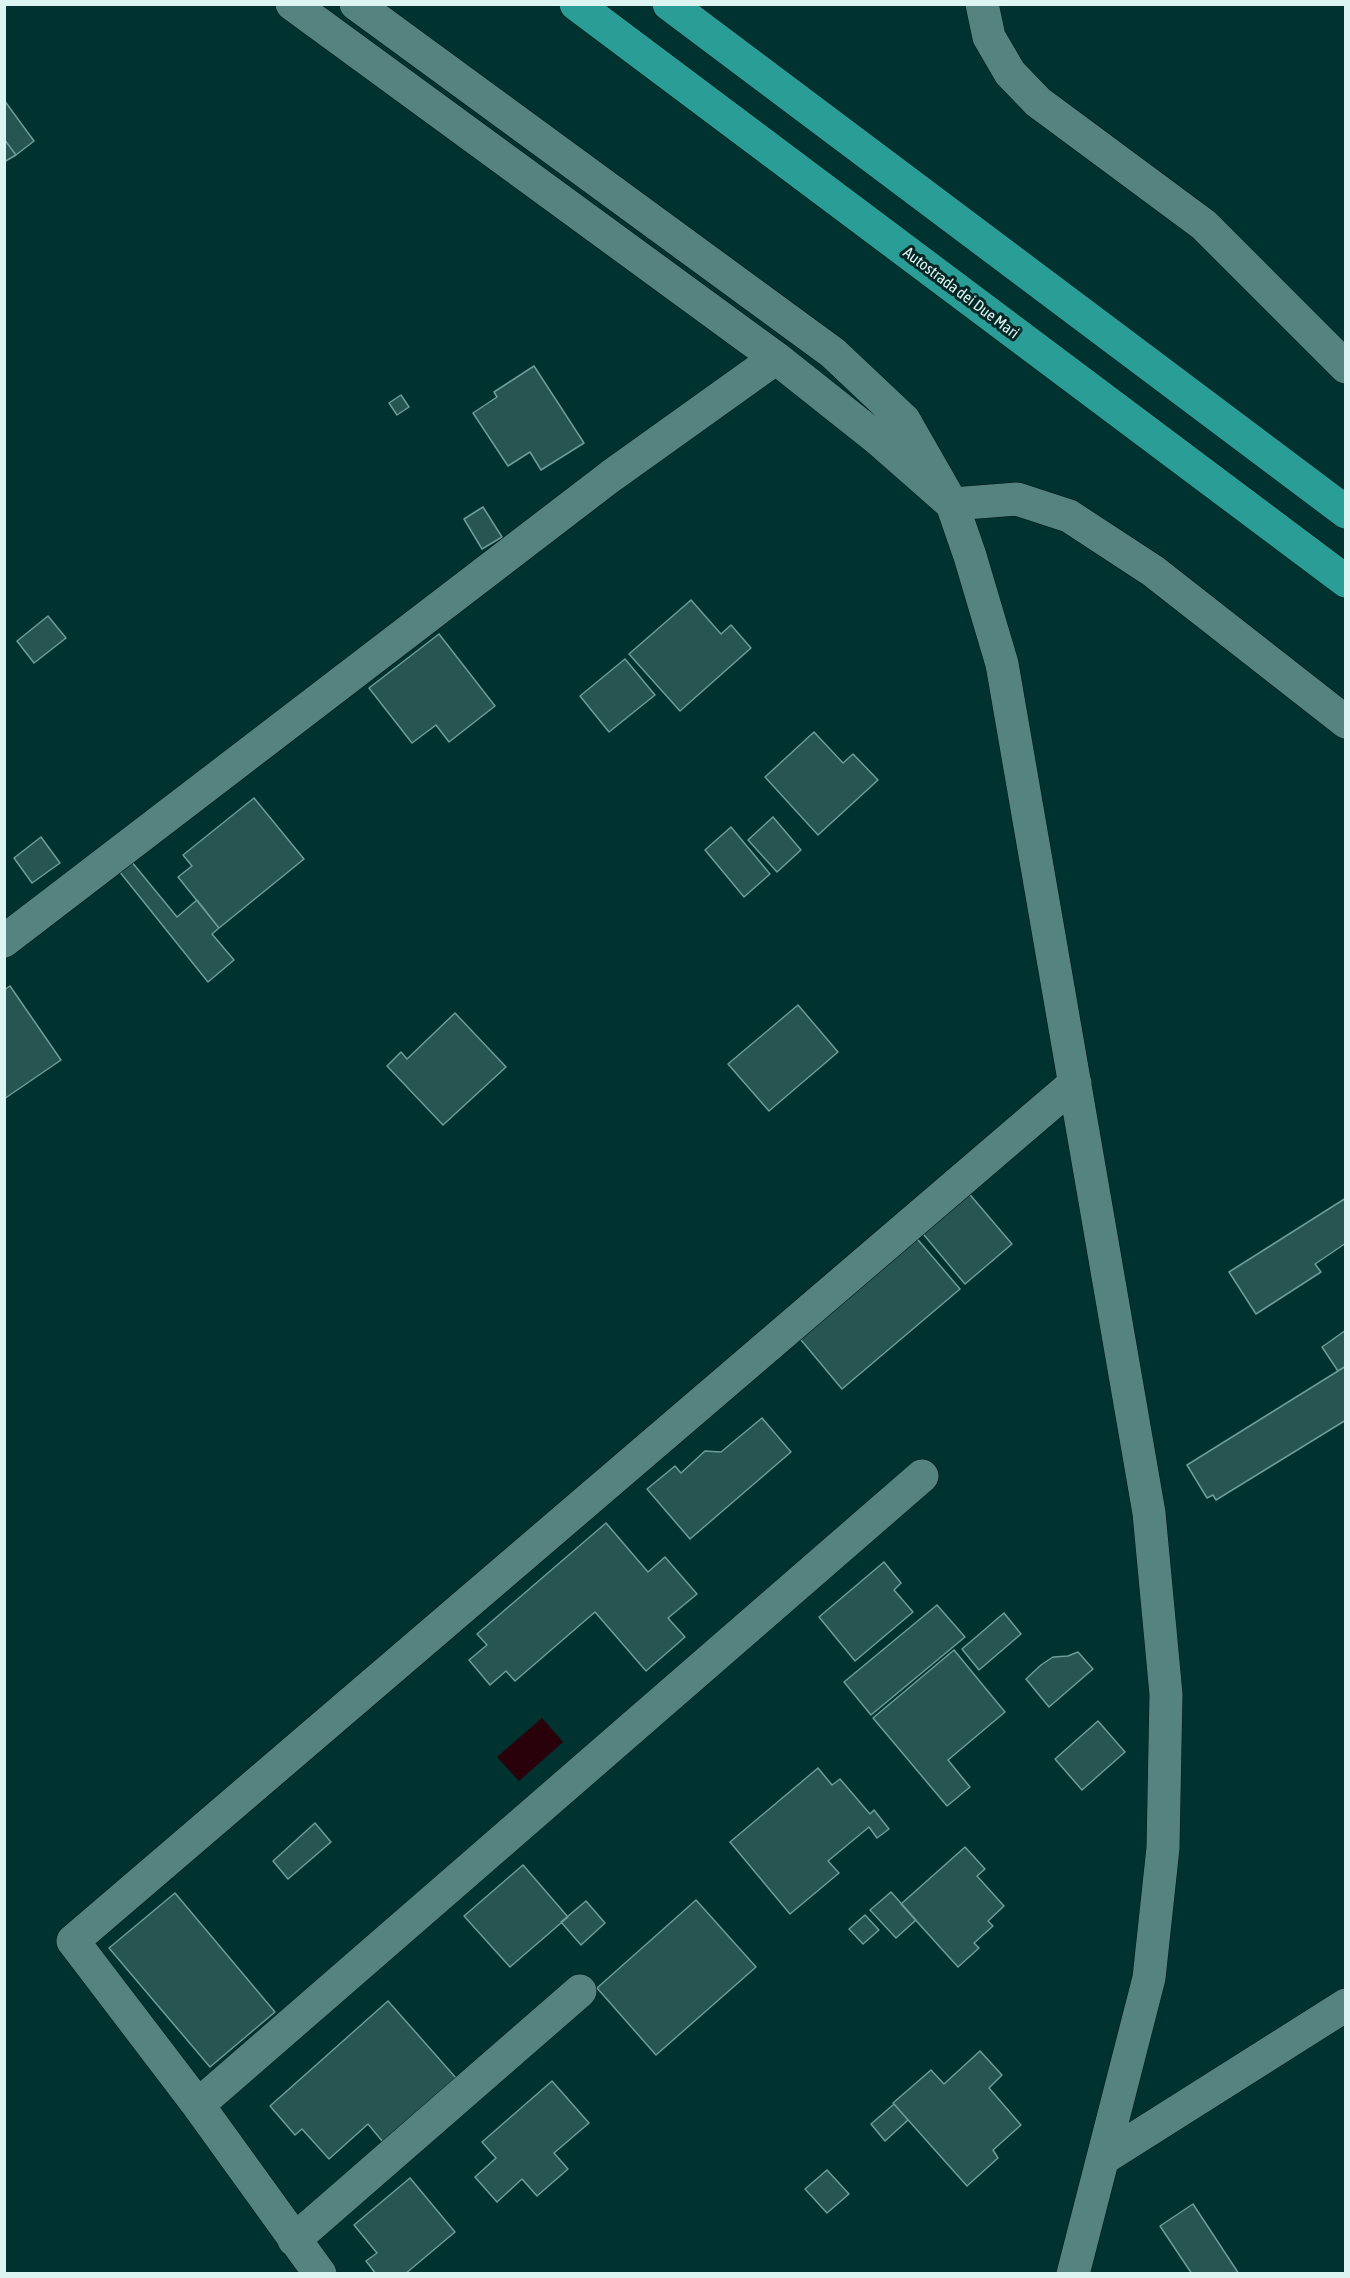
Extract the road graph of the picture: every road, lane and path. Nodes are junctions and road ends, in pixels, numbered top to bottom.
1 (292, 4) edge
2 (356, 4) edge
3 (576, 4) edge
4 (669, 4) edge
5 (982, 4) edge
6 (776, 358) junction
7 (1346, 367) edge
8 (952, 504) junction
9 (1346, 512) edge
10 (1346, 581) edge
11 (1346, 722) edge
12 (4, 941) edge
13 (1075, 1083) junction
14 (922, 1476) dead end
15 (580, 1992) dead end
16 (1346, 2005) edge
17 (198, 2105) junction
18 (1104, 2158) junction
19 (294, 2240) junction
20 (320, 2274) edge
21 (1073, 2274) edge

1 - 6 street
2 - 8 street
3 - 10 highway, Autostrada dei Due Mari
4 - 9 highway
5 - 7 street
6 - 8 street
6 - 12 street
8 - 11 street
8 - 13 street
13 - 17 street
13 - 18 street
14 - 17 street
15 - 19 street
16 - 18 street
17 - 19 street
18 - 21 street
19 - 20 street

